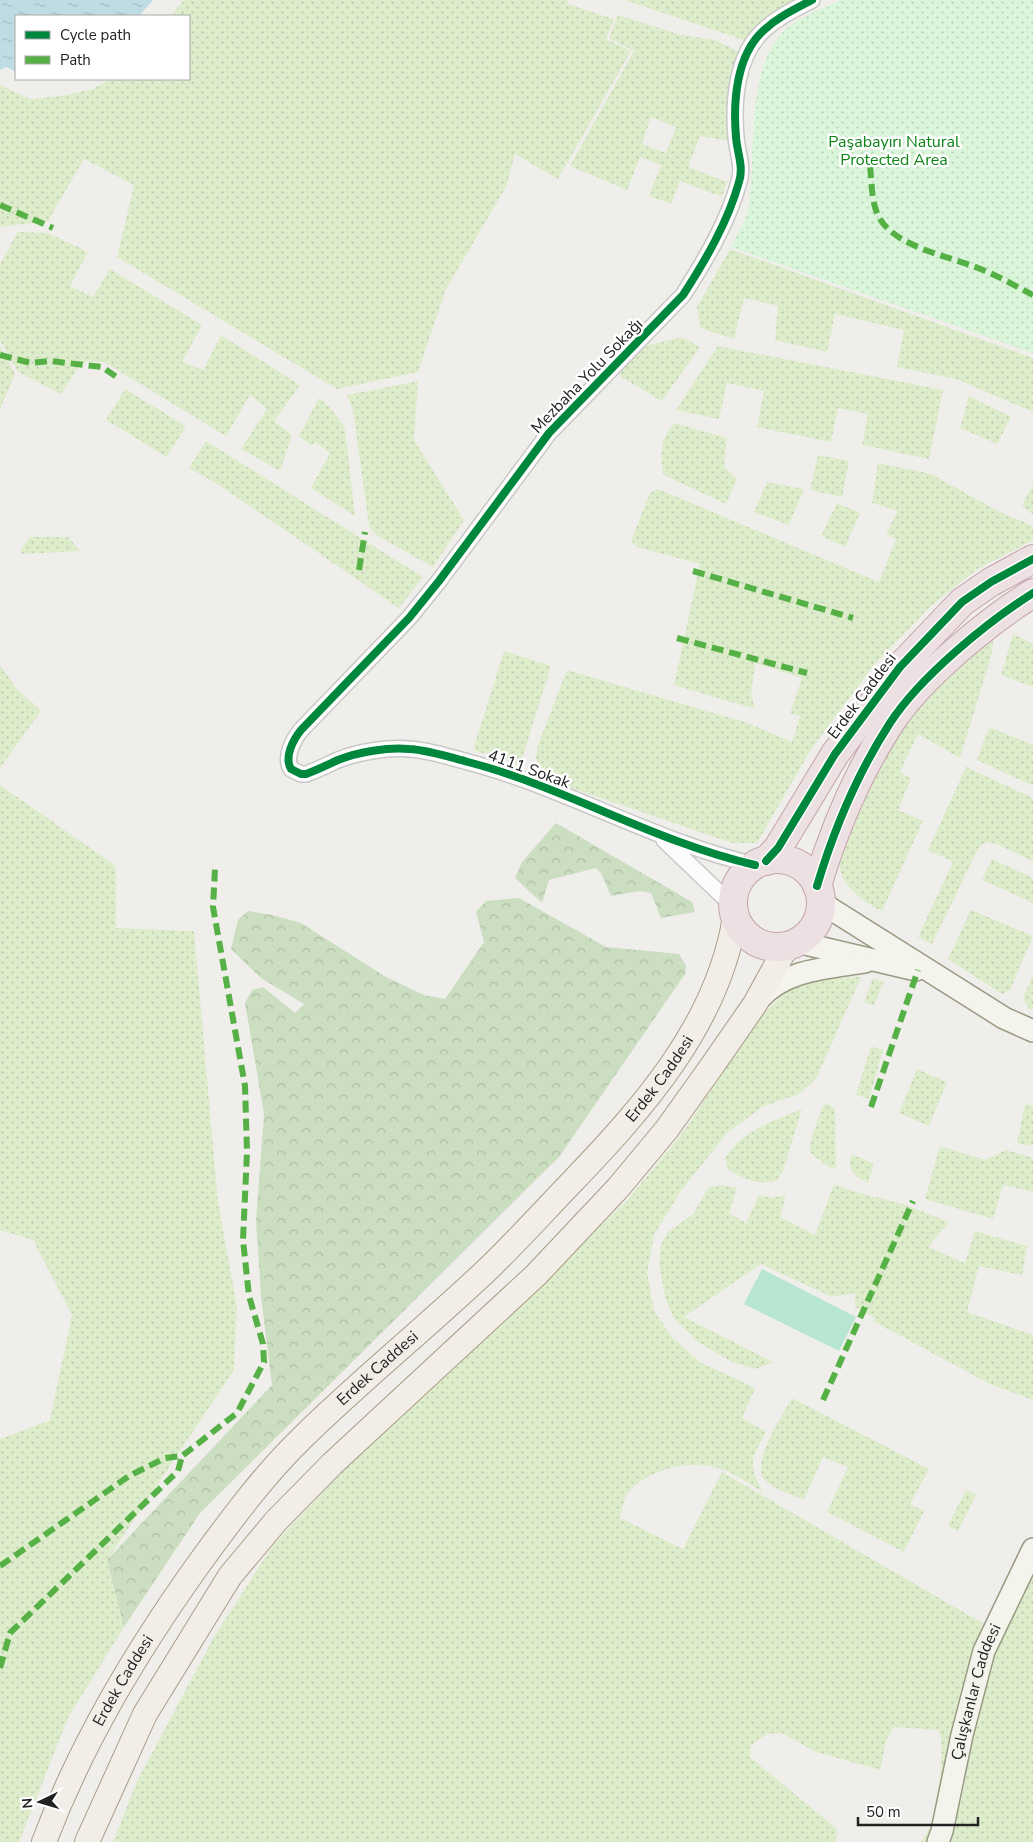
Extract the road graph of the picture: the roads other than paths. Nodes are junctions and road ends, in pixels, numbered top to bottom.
1 (812, 0) edge
2 (1033, 558) edge
3 (1033, 594) edge
4 (290, 769) joint
5 (660, 836) junction
6 (760, 863) junction
7 (818, 894) junction
8 (734, 912) junction
9 (793, 944) junction
10 (877, 960) junction
11 (931, 973) junction
12 (754, 1004) junction
13 (1033, 1031) edge
14 (1033, 1549) edge
15 (44, 1842) edge
16 (87, 1842) edge
17 (938, 1842) edge

1 - 4 street, Mezbaha Yolu Sokağı
2 - 6 highway, Erdek Caddesi
3 - 7 highway
4 - 5 street, 4111 Sokak
5 - 6 street, 4111 Sokak
5 - 8 street, 4111 Sokak
6 - 7 highway
6 - 8 highway
7 - 9 highway
7 - 11 street
8 - 9 highway
8 - 15 main road, Erdek Caddesi
9 - 10 street
9 - 12 main road
10 - 11 street
10 - 12 street
11 - 13 street
12 - 16 main road
14 - 17 street, Çalışkanlar Caddesi

